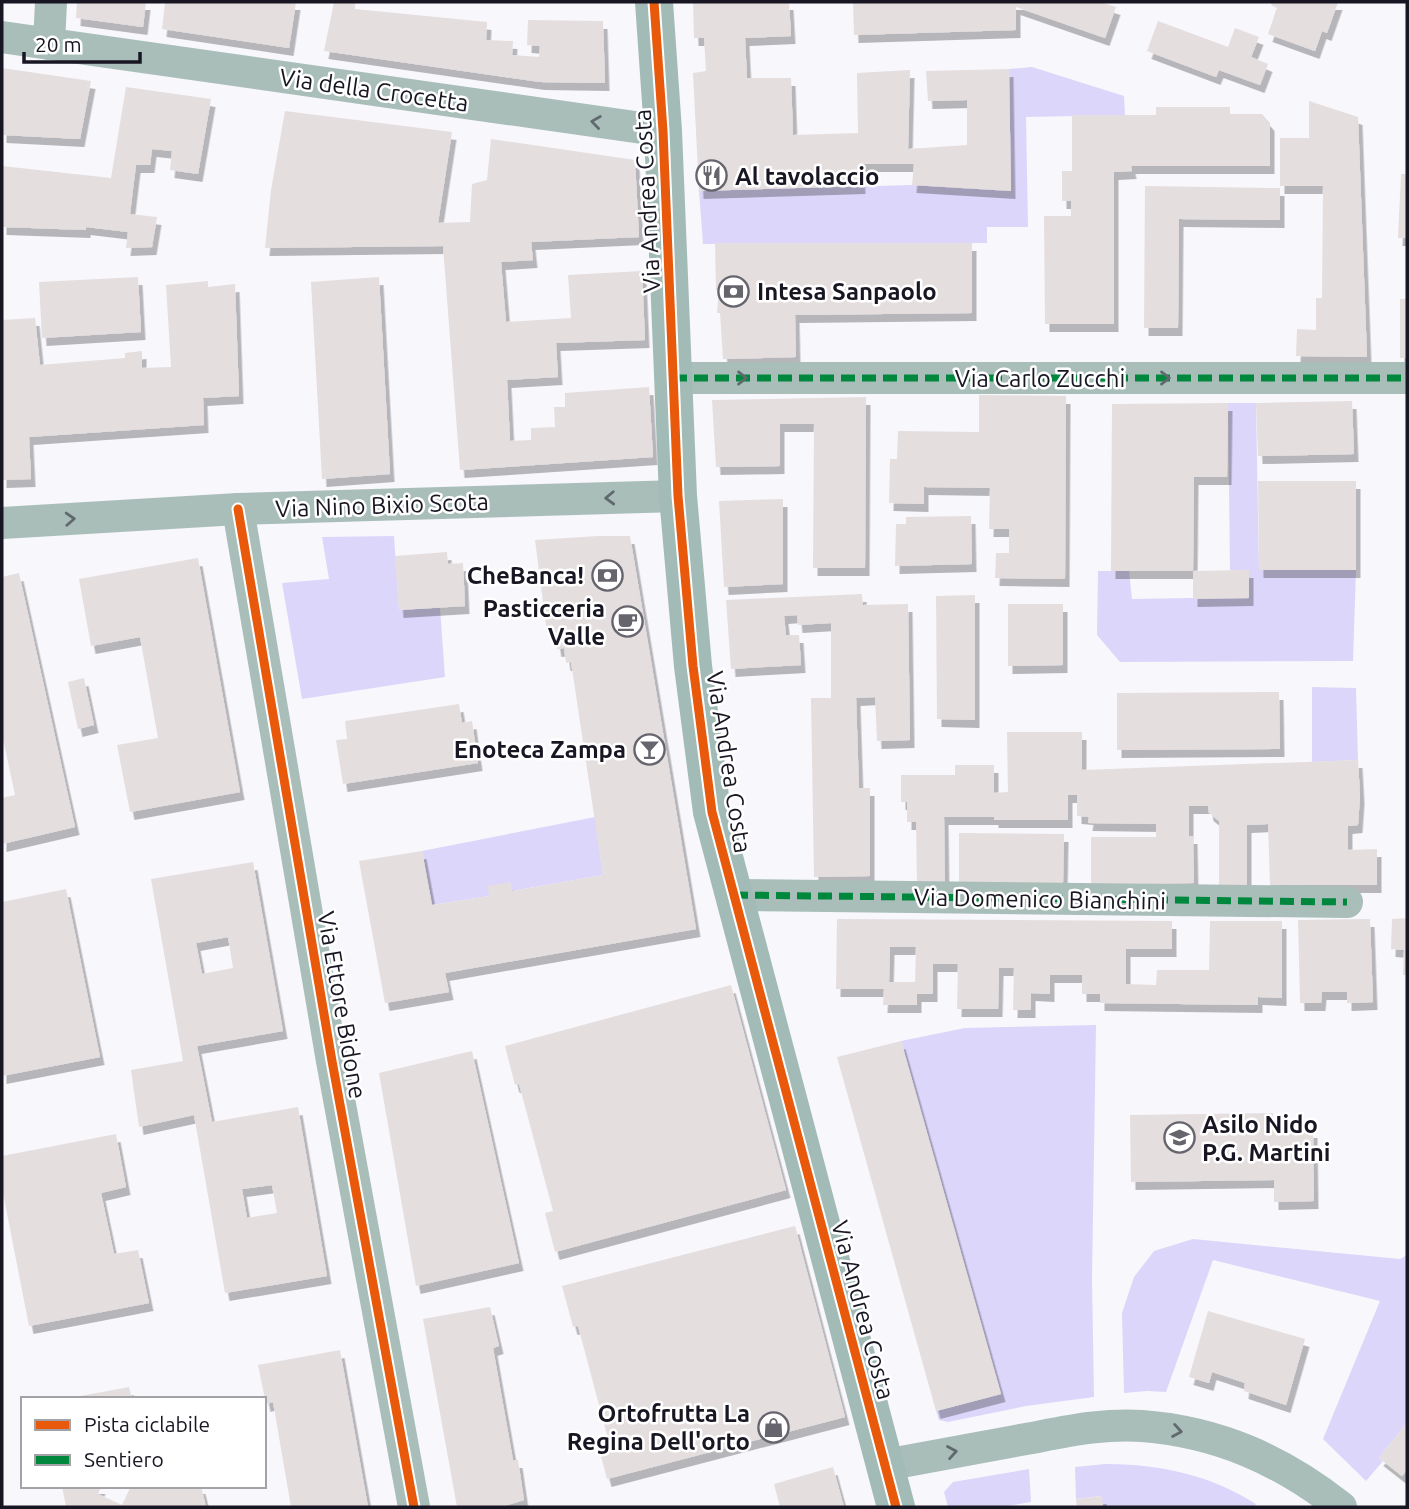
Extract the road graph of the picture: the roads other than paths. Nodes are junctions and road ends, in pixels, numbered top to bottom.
1 (51, 2) edge
2 (654, 2) edge
3 (2, 37) edge
4 (49, 44) junction
5 (663, 131) junction
6 (673, 378) junction
7 (1407, 378) edge
8 (678, 496) junction
9 (238, 509) junction
10 (2, 523) edge
11 (734, 895) junction
12 (1347, 902) dead end
13 (885, 1465) junction
14 (414, 1507) edge
15 (896, 1507) edge
16 (1340, 1507) edge

1 - 4 street
2 - 5 main road, Via Andrea Costa
3 - 4 street, Via della Crocetta
5 -> 4 street, Via della Crocetta
5 - 6 main road, Via Andrea Costa
6 -> 7 street, Via Carlo Zucchi
6 - 8 main road, Via Andrea Costa
8 -> 9 street, Via Nino Bixio Scota
8 - 11 main road, Via Andrea Costa
10 -> 9 street, Via Nino Bixio Scota
9 - 14 street, Via Ettore Bidone
11 - 12 street, Via Domenico Bianchini
11 - 13 main road, Via Andrea Costa
13 - 15 main road, Via Andrea Costa
13 -> 16 street

